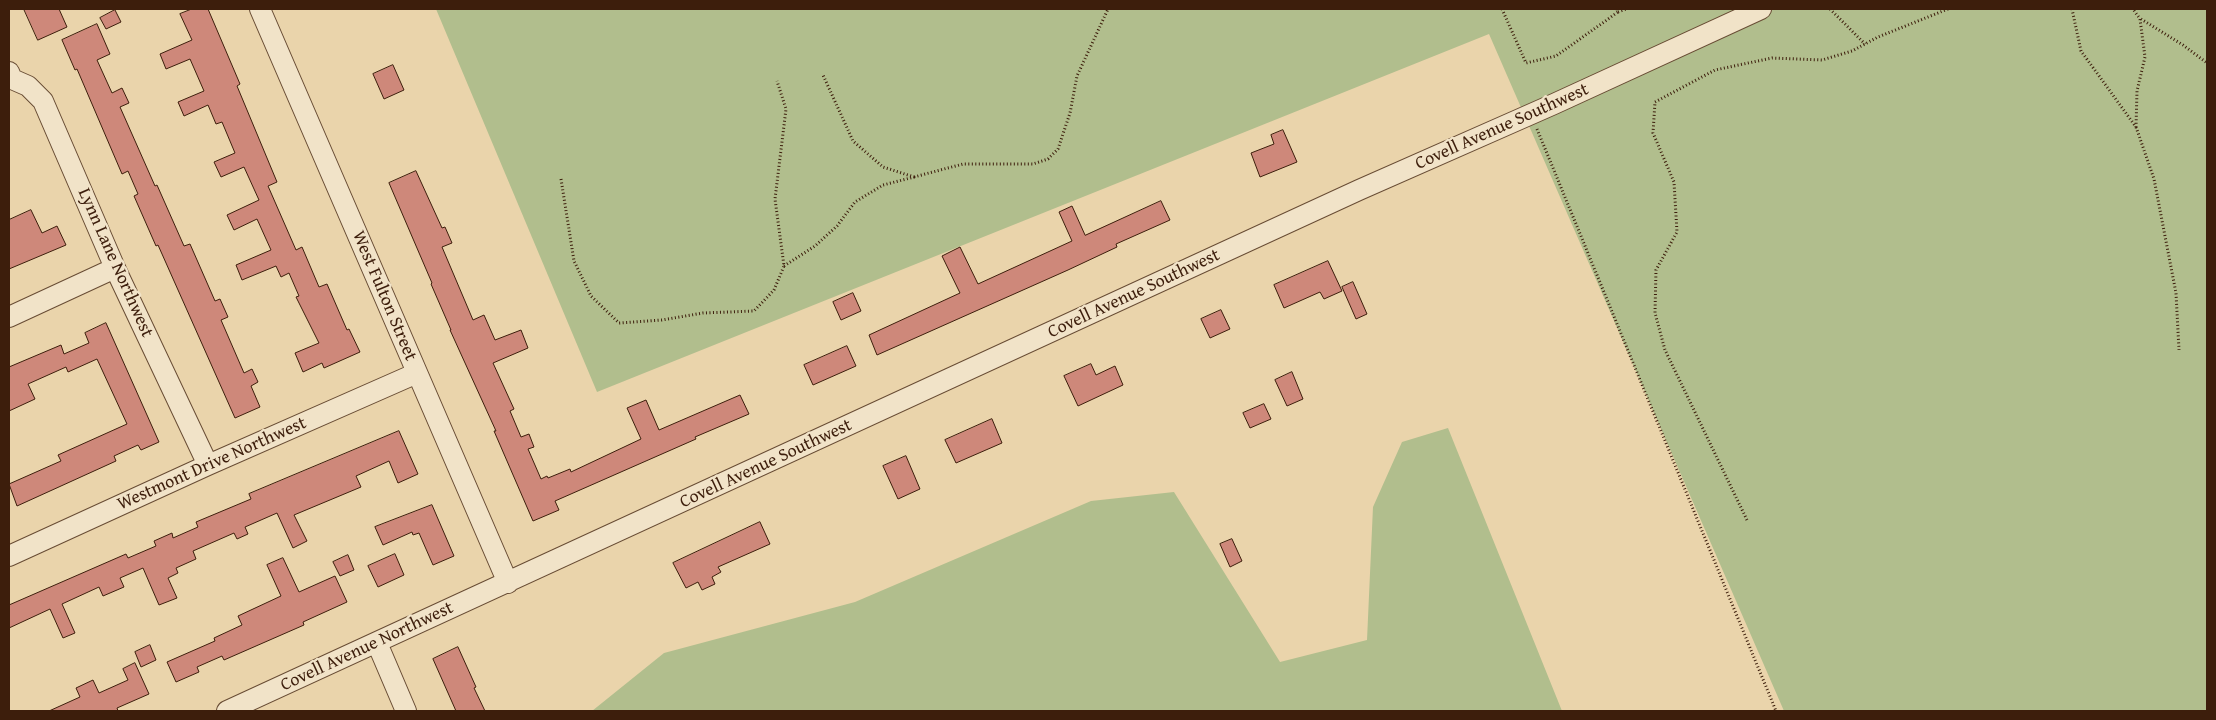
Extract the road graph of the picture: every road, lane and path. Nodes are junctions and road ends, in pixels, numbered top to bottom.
1 (260, 9) edge
2 (1108, 9) edge
3 (1502, 9) edge
4 (1626, 9) edge
5 (1761, 9) edge
6 (1830, 9) edge
7 (1948, 9) edge
8 (2072, 9) edge
9 (2133, 9) edge
10 (1618, 10) edge
11 (2140, 19) junction
12 (1865, 44) junction
13 (2207, 64) edge
14 (823, 74) dead end
15 (10, 77) edge
16 (777, 81) dead end
17 (1531, 114) junction
18 (2136, 127) junction
19 (914, 177) junction
20 (561, 179) dead end
21 (784, 266) junction
22 (115, 268) junction
23 (9, 317) edge
24 (2179, 350) dead end
25 (416, 373) junction
26 (208, 465) junction
27 (1747, 520) dead end
28 (9, 556) edge
29 (508, 583) junction
30 (377, 643) junction
31 (227, 711) edge
32 (406, 711) edge
33 (1776, 711) edge

1 - 25 street, West Fulton Street
2 - 19 path
3 - 10 path
4 - 10 path
5 - 17 street, Covell Avenue Southwest
6 - 12 path
7 - 12 path
8 - 18 path
9 - 11 path
11 - 13 path
11 - 18 path
12 - 27 path
14 - 19 path
15 - 22 street, Lynn Lane Northwest
16 - 21 path
17 - 29 street, Covell Avenue Southwest
17 - 33 path
18 - 24 path
19 - 21 path
20 - 21 path
22 - 23 street
22 - 26 street, Lynn Lane Northwest
25 - 26 street, Westmont Drive Northwest
25 - 29 street, West Fulton Street
26 - 28 street, Westmont Drive Northwest
29 - 30 street, Covell Avenue Northwest
30 - 31 street, Covell Avenue Northwest
30 - 32 street

